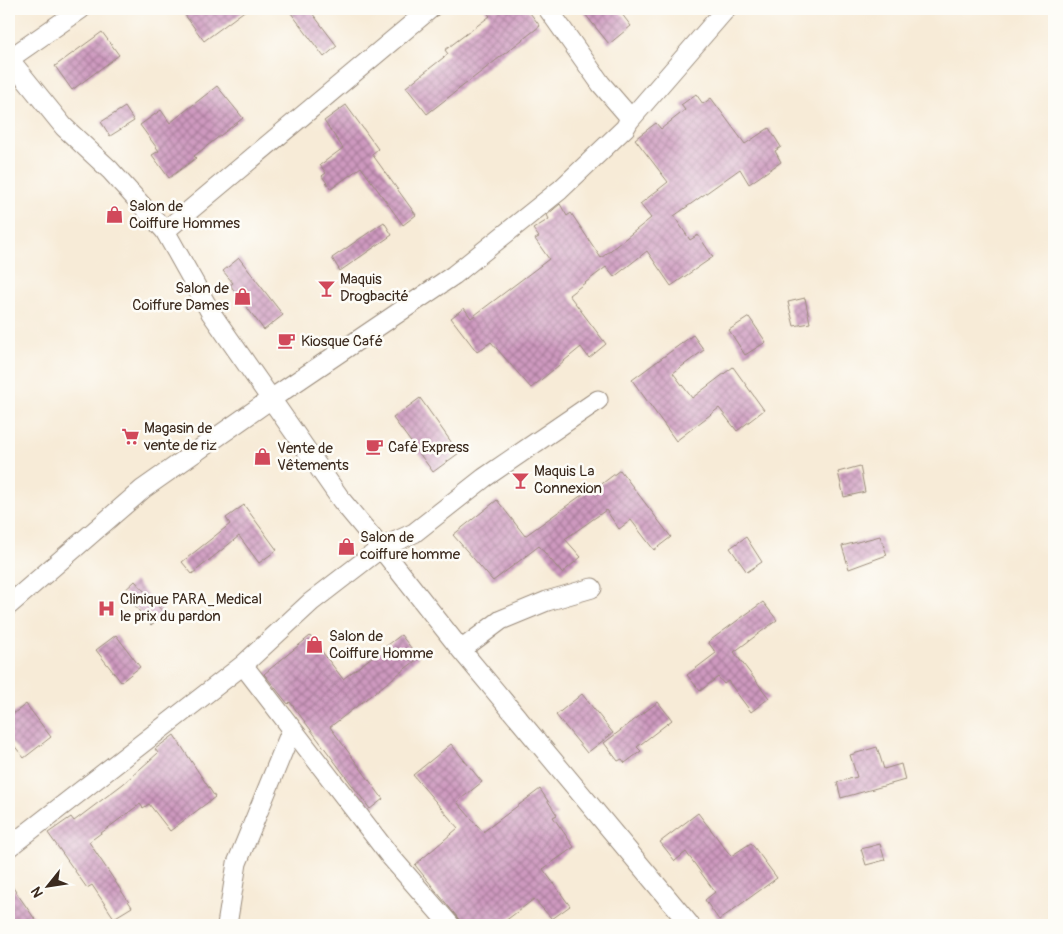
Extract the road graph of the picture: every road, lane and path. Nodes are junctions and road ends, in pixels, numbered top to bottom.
1 (81, 9) edge
2 (430, 9) edge
3 (548, 9) edge
4 (726, 9) edge
5 (9, 59) edge
6 (628, 121) junction
7 (165, 231) junction
8 (271, 398) junction
9 (598, 400) dead end
10 (381, 548) junction
11 (592, 588) dead end
12 (9, 605) edge
13 (461, 650) junction
14 (243, 665) junction
15 (292, 729) junction
16 (9, 847) edge
17 (227, 925) edge
18 (450, 925) edge
19 (690, 925) edge

1 - 5 street
2 - 7 street
3 - 6 street
4 - 6 street
5 - 7 street
6 - 8 street
7 - 8 street
8 - 10 street
8 - 12 street
9 - 10 street
10 - 13 street
10 - 14 street
11 - 13 street
13 - 19 street
14 - 15 street
14 - 16 street
15 - 17 street
15 - 18 street

